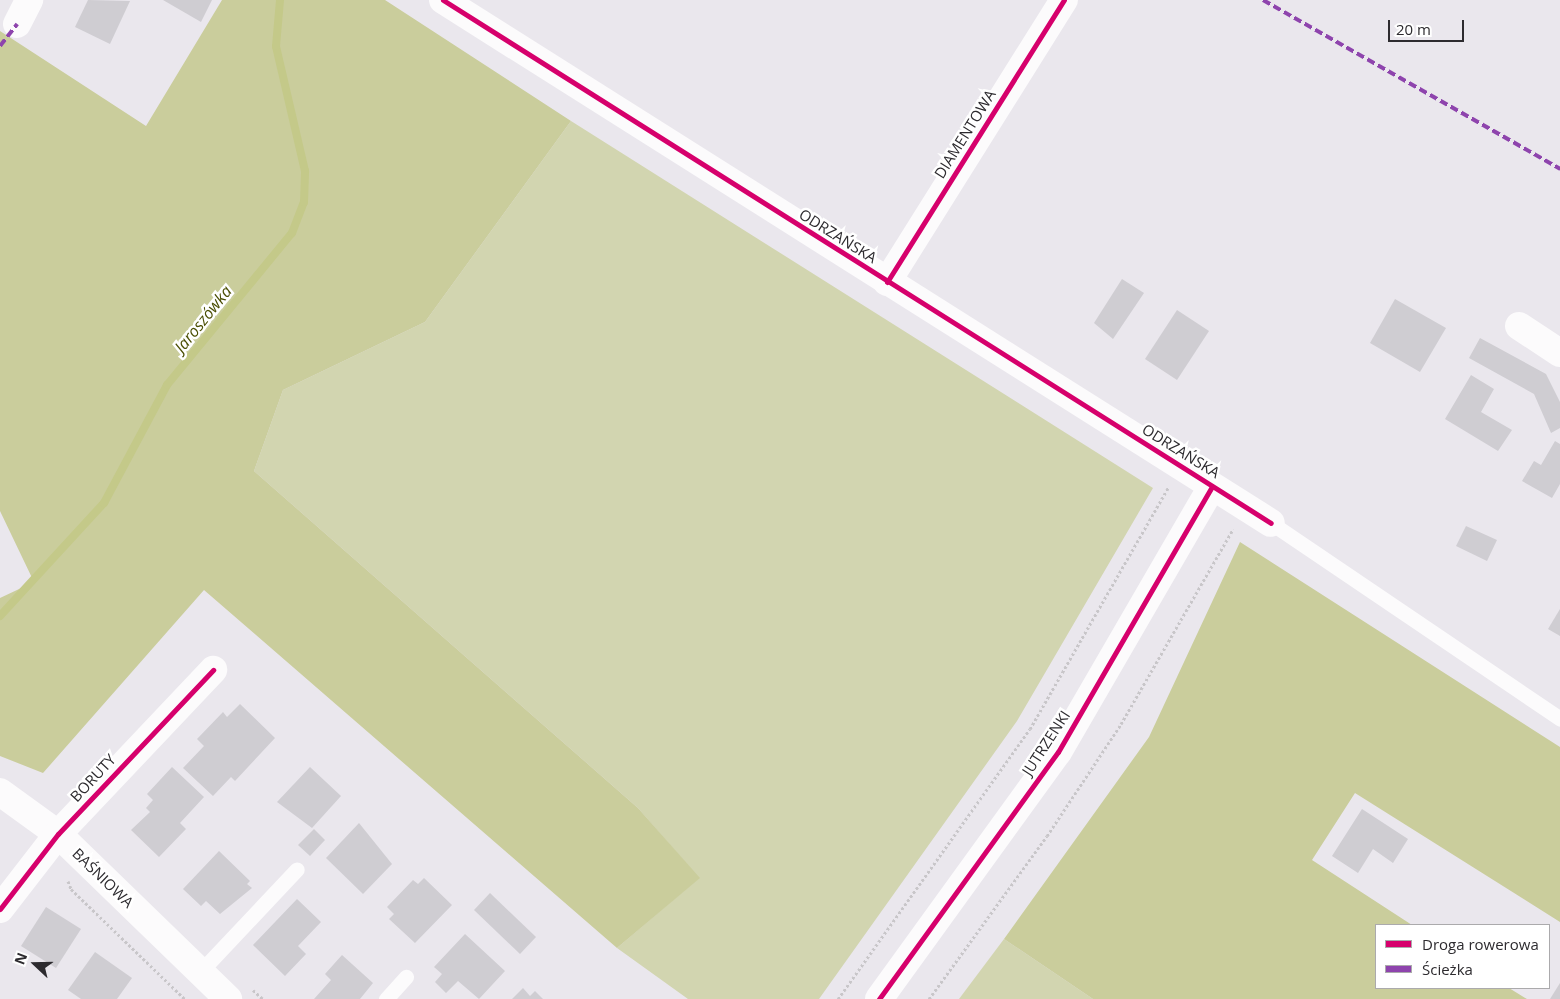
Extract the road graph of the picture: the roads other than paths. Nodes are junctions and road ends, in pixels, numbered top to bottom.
1 (29, 0) edge
2 (443, 0) edge
3 (1064, 0) edge
4 (17, 24) dead end
5 (887, 282) junction
6 (1519, 326) dead end
7 (1560, 353) edge
8 (1212, 486) junction
9 (1272, 523) joint
10 (213, 670) dead end
11 (1560, 718) edge
12 (0, 792) edge
13 (58, 834) junction
14 (297, 869) dead end
15 (0, 909) edge
16 (200, 972) junction
17 (406, 977) dead end
18 (228, 999) edge
19 (386, 999) edge
20 (879, 999) edge

1 - 4 street
2 - 5 street, ODRZAŃSKA
3 - 5 street, DIAMENTOWA
5 - 8 street, ODRZAŃSKA
6 - 7 street
8 - 9 street, ODRZAŃSKA
8 - 20 street, JUTRZENKI
9 - 11 lane, ODRZAŃSKA
10 - 13 street, BORUTY
12 - 13 street, BAŚNIOWA
13 - 15 street, BORUTY
13 - 16 street, BAŚNIOWA
14 - 16 lane
16 - 18 street, BAŚNIOWA
17 - 19 lane

